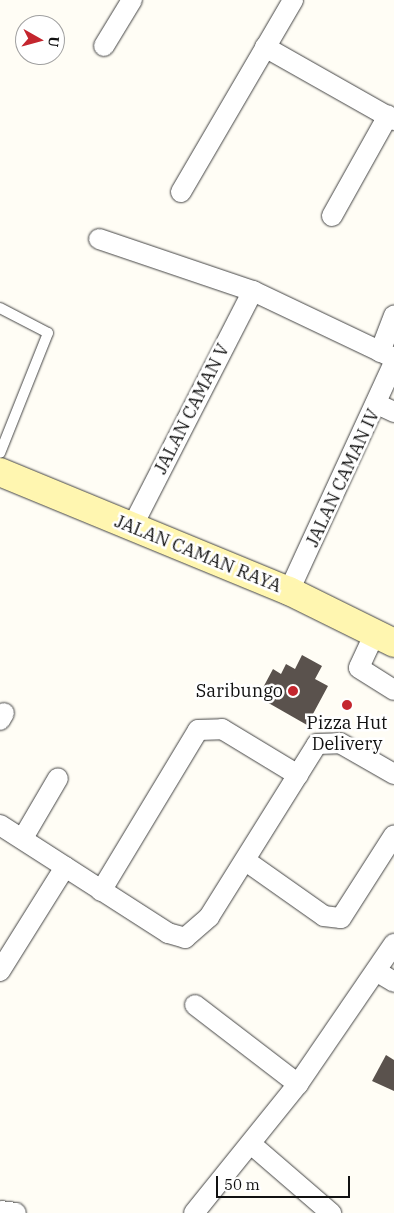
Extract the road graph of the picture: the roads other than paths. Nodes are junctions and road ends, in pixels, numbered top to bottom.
1 (132, 0) edge
2 (293, 0) edge
3 (104, 46) dead end
4 (266, 47) junction
5 (391, 118) edge
6 (181, 192) dead end
7 (332, 216) dead end
8 (99, 239) dead end
9 (252, 291) junction
10 (0, 308) edge
11 (394, 316) edge
12 (389, 358) edge
13 (386, 408) edge
14 (0, 453) edge
15 (0, 472) edge
16 (132, 527) junction
17 (289, 591) junction
18 (384, 638) edge
19 (394, 690) edge
20 (394, 774) edge
21 (298, 775) junction
22 (58, 778) dead end
23 (0, 824) edge
24 (394, 835) edge
25 (23, 838) junction
26 (246, 861) junction
27 (65, 867) junction
28 (101, 891) junction
29 (394, 944) edge
30 (0, 971) edge
31 (376, 971) junction
32 (394, 982) edge
33 (195, 1005) dead end
34 (298, 1084) junction
35 (251, 1144) junction
36 (0, 1211) edge
37 (196, 1212) edge
38 (16, 1213) edge
39 (331, 1213) edge

1 - 3 street
2 - 4 street
4 - 5 street
4 - 6 street
5 - 7 street
8 - 9 street
9 - 12 street
9 - 16 street, JALAN CAMAN V
10 - 14 lane
11 - 12 street, JALAN CAMAN IV
12 - 13 street, JALAN CAMAN IV
13 - 17 street, JALAN CAMAN IV
15 - 16 main road, JALAN CAMAN RAYA
16 - 17 main road, JALAN CAMAN RAYA
17 - 18 main road, JALAN CAMAN RAYA
18 - 19 street
20 - 21 street
21 - 26 street
21 - 28 street
22 - 25 street
23 - 25 street
24 - 26 street
25 - 27 street
26 - 28 street
27 - 28 street
27 - 30 street
29 - 31 street
31 - 32 street
31 - 34 street
33 - 34 street
34 - 35 street
35 - 37 street
35 - 39 street
36 - 38 street

